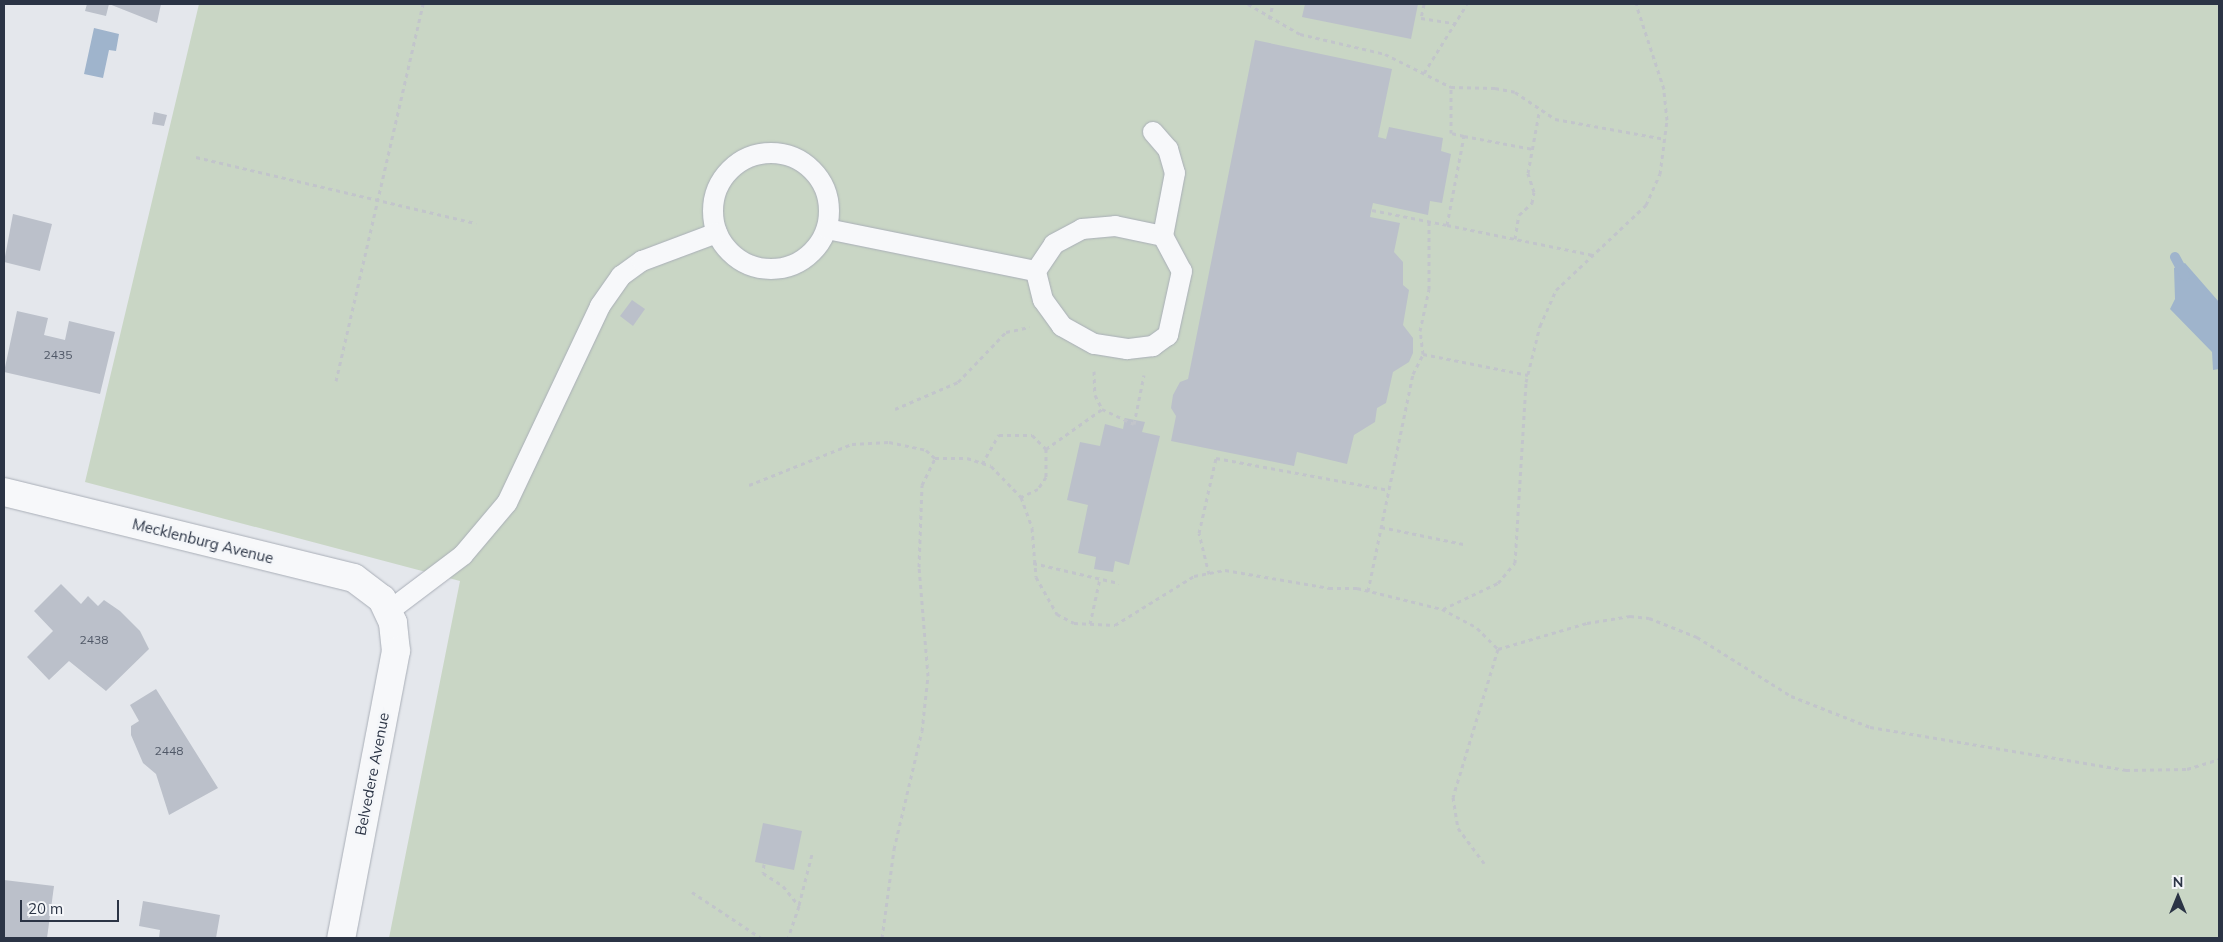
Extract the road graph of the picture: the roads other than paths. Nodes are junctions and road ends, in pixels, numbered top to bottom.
1 (1153, 132) dead end
2 (827, 229) junction
3 (717, 233) junction
4 (1163, 236) junction
5 (1036, 271) junction
6 (4, 492) edge
7 (389, 611) junction
8 (340, 938) edge

1 - 4 lane
2 - 3 lane
2 - 3 lane
2 - 5 lane
3 - 7 lane
4 - 5 lane
4 - 5 lane
6 - 7 street, Mecklenburg Avenue
7 - 8 street, Belvedere Avenue

